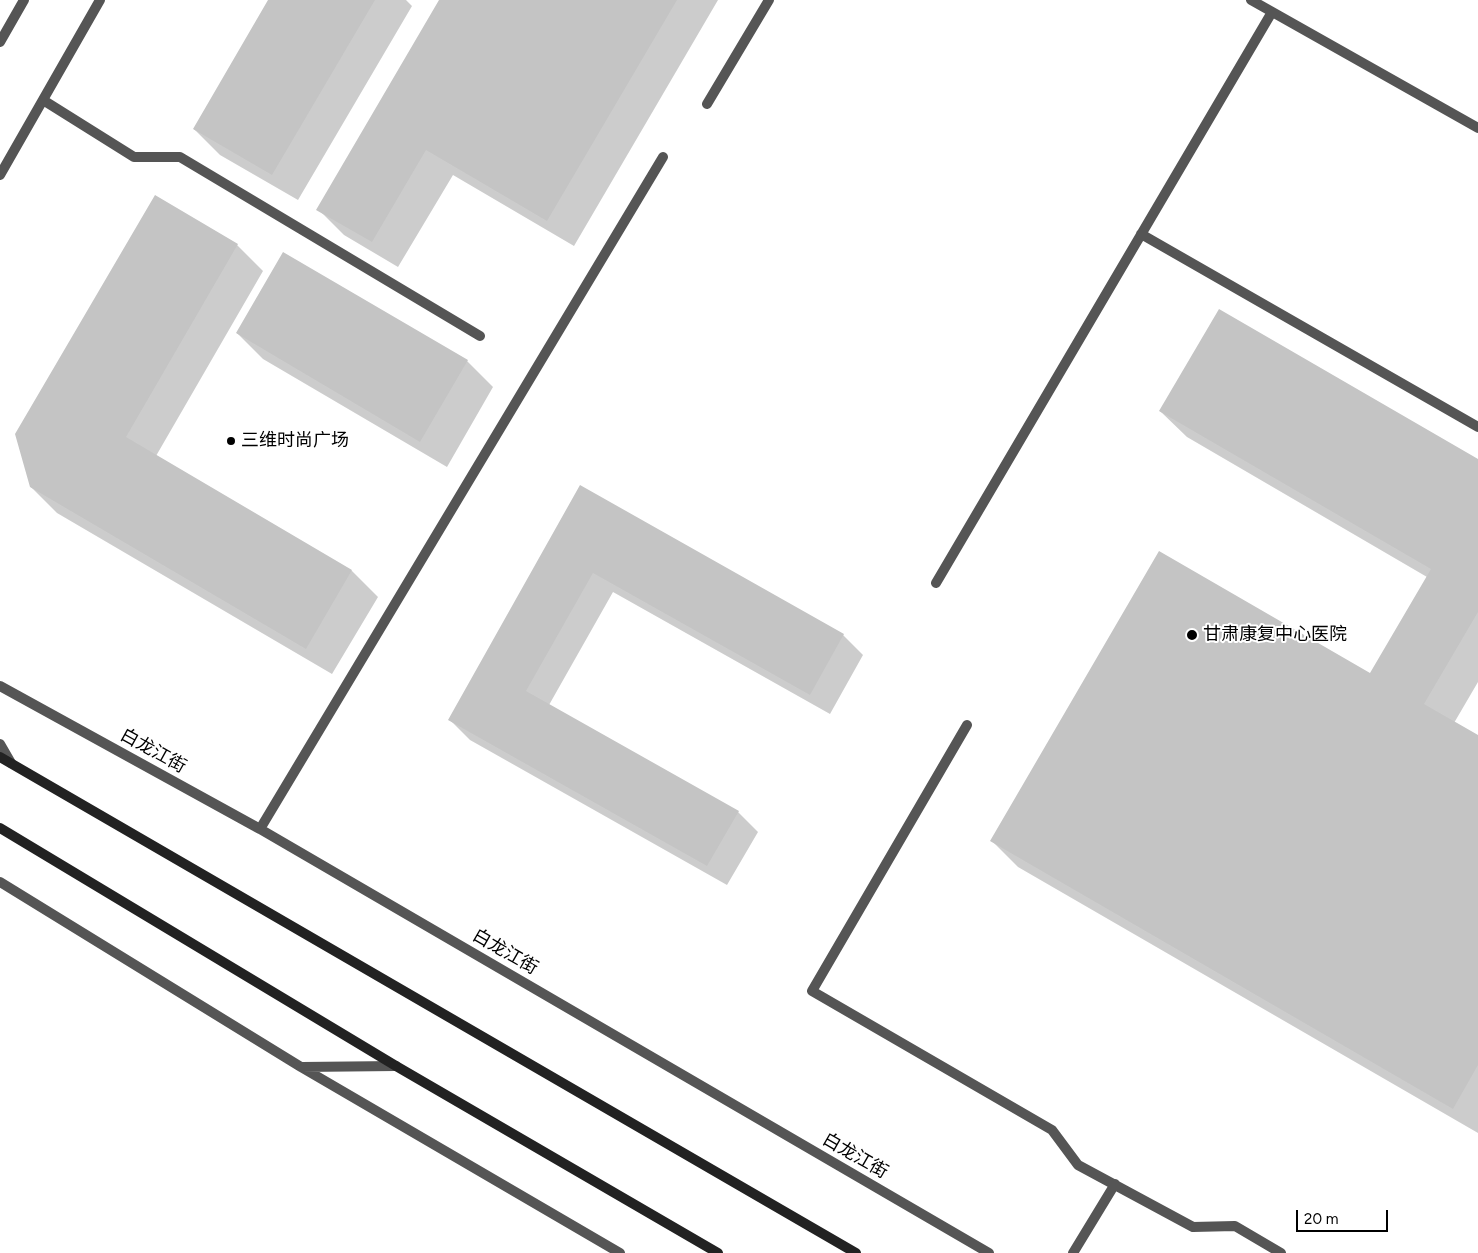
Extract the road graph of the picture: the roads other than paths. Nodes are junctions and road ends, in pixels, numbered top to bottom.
1 (24, 0) edge
2 (100, 0) edge
3 (769, 0) edge
4 (1251, 0) edge
5 (1272, 12) junction
6 (0, 42) edge
7 (43, 100) junction
8 (707, 104) dead end
9 (1478, 128) edge
10 (663, 157) dead end
11 (0, 175) edge
12 (1141, 234) junction
13 (480, 336) dead end
14 (1478, 427) edge
15 (936, 583) dead end
16 (0, 686) edge
17 (967, 725) dead end
18 (0, 744) edge
19 (0, 757) edge
20 (11, 763) junction
21 (0, 828) edge
22 (260, 829) junction
23 (0, 882) edge
24 (396, 1066) junction
25 (301, 1067) junction
26 (1115, 1184) junction
27 (620, 1253) edge
28 (718, 1253) edge
29 (856, 1253) edge
30 (989, 1253) edge
31 (1074, 1253) edge
32 (1281, 1253) edge

1 - 6 street
2 - 7 street
3 - 8 street
4 - 5 street
5 - 9 street
5 - 12 street
7 - 11 street
7 - 13 street
10 - 22 street
12 - 14 street
12 - 15 street
16 - 22 street, 白龙江街
17 - 26 street
18 - 20 street
19 - 20 main road
20 - 29 main road
21 - 24 main road
22 - 30 street, 白龙江街
23 - 25 street
24 - 25 street
24 - 28 main road
25 - 27 street
26 - 31 street
26 - 32 street

